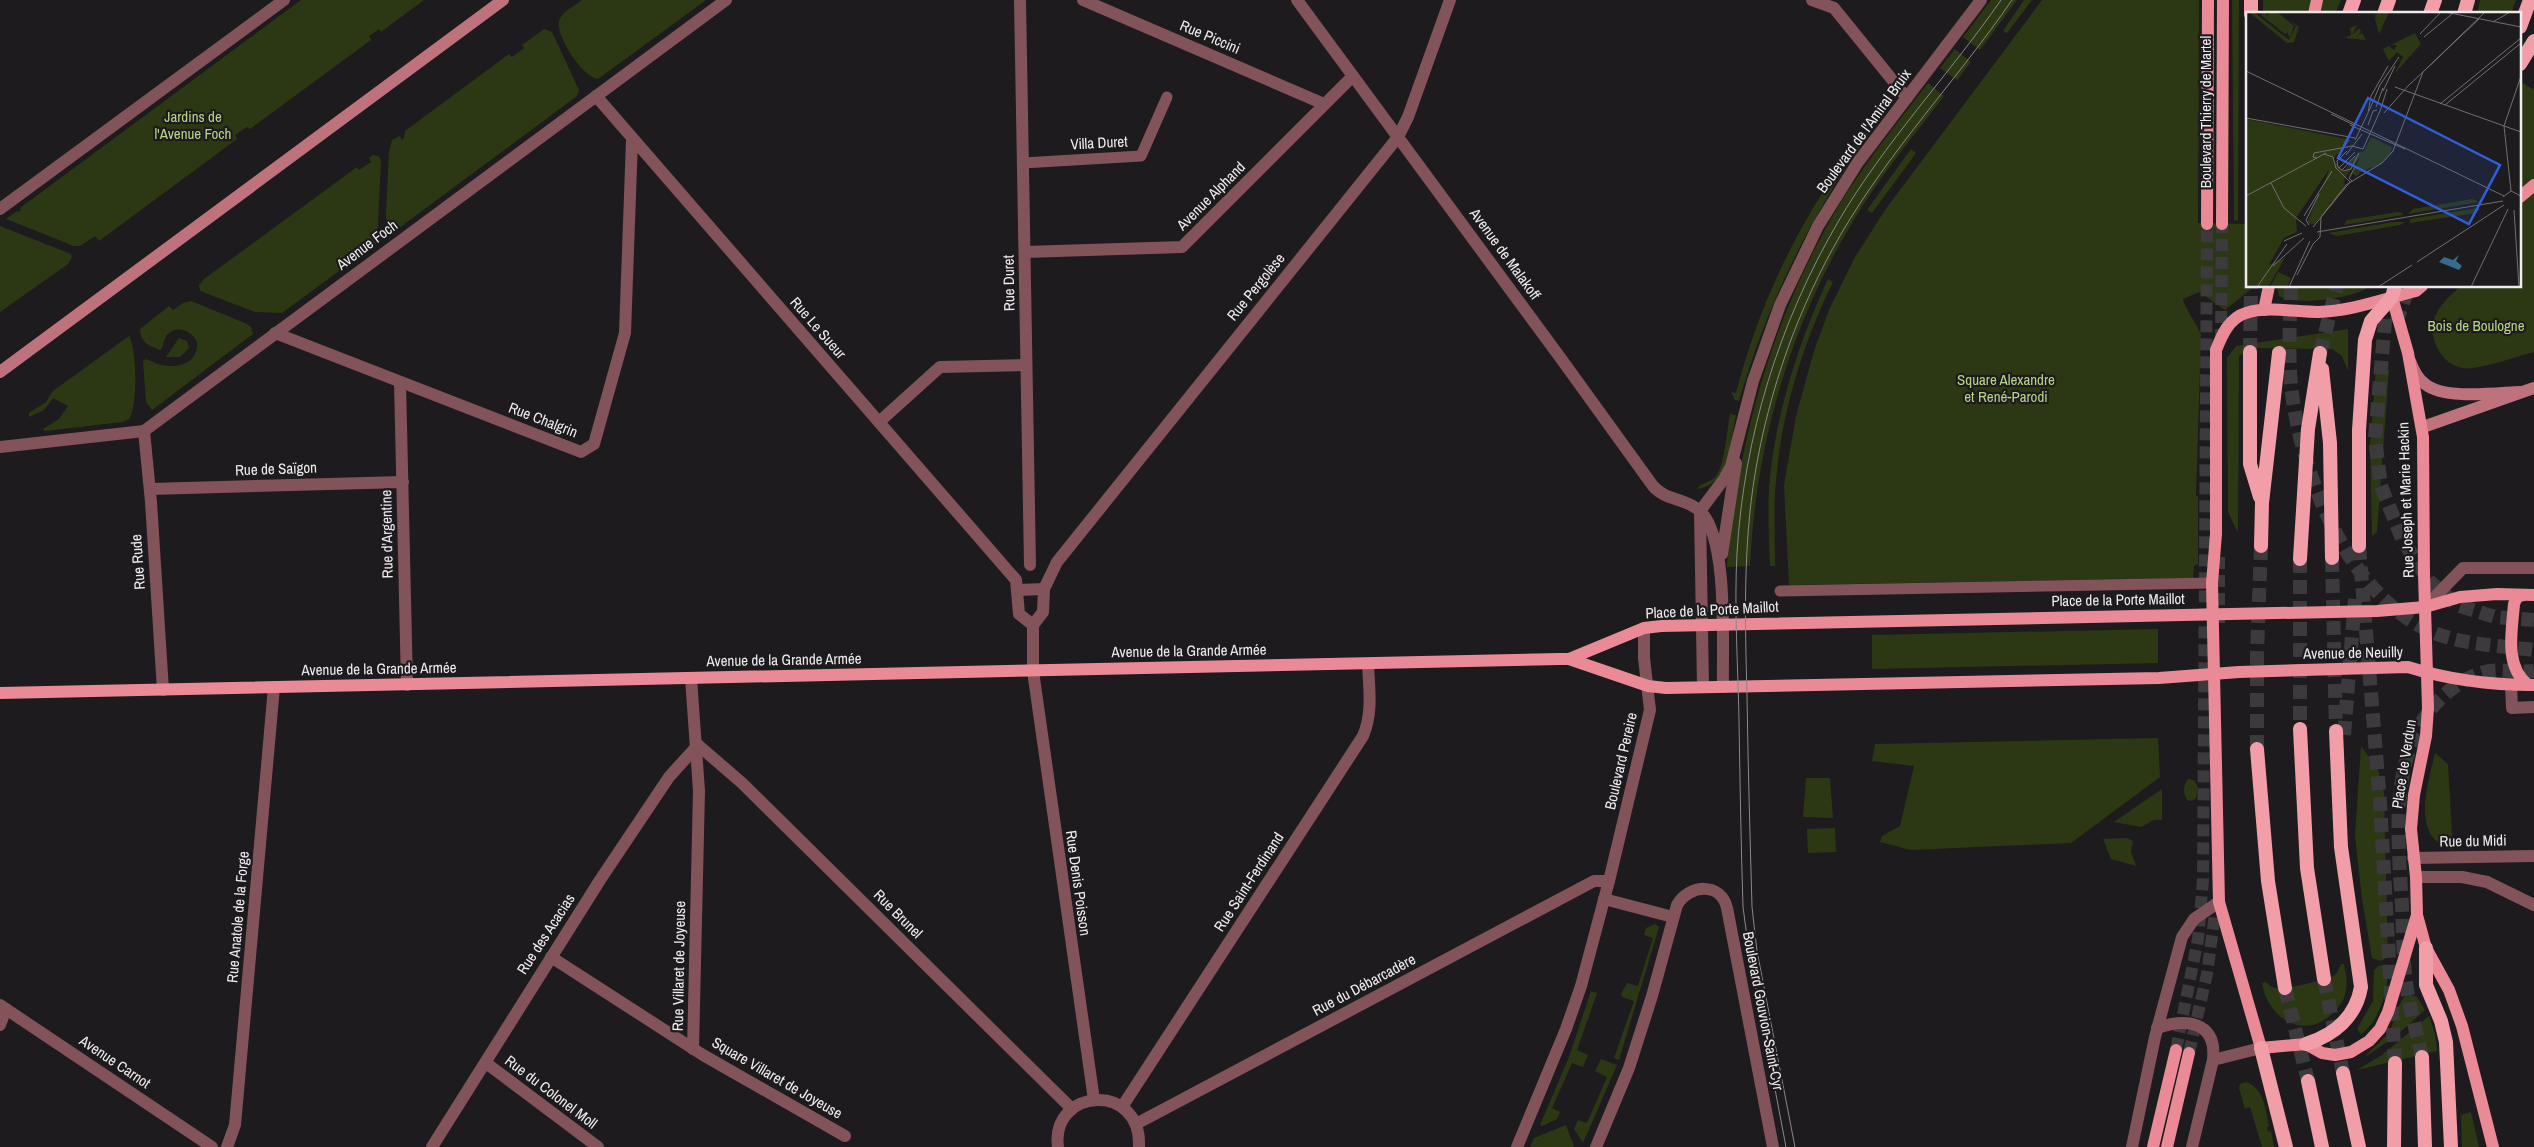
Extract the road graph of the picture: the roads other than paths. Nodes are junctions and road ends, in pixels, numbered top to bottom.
1 (284, 0) edge
2 (504, 0) edge
3 (726, 0) edge
4 (1020, 0) edge
5 (1083, 0) edge
6 (1297, 0) edge
7 (1450, 0) edge
8 (1812, 0) edge
9 (1981, 0) edge
10 (2208, 0) edge
11 (2223, 0) edge
12 (2354, 0) edge
13 (2389, 0) edge
14 (2530, 0) edge
15 (2350, 12) edge
16 (2385, 12) edge
17 (2522, 22) edge
18 (2534, 41) edge
19 (2522, 61) edge
20 (1353, 76) junction
21 (596, 96) junction
22 (1167, 97) dead end
23 (1907, 98) junction
24 (1324, 104) junction
25 (1398, 137) junction
26 (632, 140) junction
27 (1023, 163) junction
28 (2534, 185) edge
29 (2522, 195) edge
30 (0, 209) edge
31 (2207, 224) tunnel mouth
32 (2222, 224) tunnel mouth
33 (1025, 252) junction
34 (2268, 288) edge
35 (2420, 288) edge
36 (2395, 290) edge
37 (2264, 310) junction
38 (275, 333) junction
39 (2250, 352) tunnel mouth
40 (2279, 353) dead end
41 (2408, 353) junction
42 (1026, 365) junction
43 (0, 372) edge
44 (400, 382) junction
45 (2534, 388) edge
46 (2520, 392) junction
47 (879, 422) junction
48 (2423, 427) junction
49 (1740, 431) junction
50 (144, 432) junction
51 (0, 447) edge
52 (403, 482) junction
53 (150, 489) junction
54 (2262, 502) junction
55 (1700, 511) junction
56 (2261, 546) tunnel mouth
57 (2359, 546) tunnel mouth
58 (2332, 558) tunnel mouth
59 (2300, 559) tunnel mouth
60 (1720, 562) junction
61 (1030, 565) junction
62 (2534, 568) edge
63 (1051, 574) junction
64 (2212, 583) junction
65 (1017, 585) junction
66 (1044, 589) junction
67 (1780, 591) dead end
68 (2529, 595) edge
69 (2425, 607) junction
70 (2212, 615) junction
71 (1033, 624) junction
72 (1722, 624) junction
73 (1701, 625) junction
74 (1644, 628) junction
75 (2426, 645) joint
76 (1569, 658) junction
77 (1368, 664) junction
78 (1033, 671) junction
79 (2428, 674) junction
80 (2215, 676) junction
81 (691, 678) junction
82 (407, 684) junction
83 (2511, 685) junction
84 (2531, 685) edge
85 (1648, 686) junction
86 (1723, 687) junction
87 (274, 688) junction
88 (1703, 688) junction
89 (163, 690) junction
90 (0, 693) edge
91 (2534, 707) edge
92 (2300, 729) tunnel mouth
93 (2340, 733) tunnel mouth
94 (698, 745) junction
95 (2258, 749) tunnel mouth
96 (2534, 856) edge
97 (2413, 858) junction
98 (2478, 858) junction
99 (2416, 877) junction
100 (2480, 880) junction
101 (1609, 881) junction
102 (1604, 899) junction
103 (2219, 902) junction
104 (2532, 904) edge
105 (2418, 915) junction
106 (1673, 917) junction
107 (2426, 948) junction
108 (551, 957) junction
109 (2324, 979) tunnel mouth
110 (2286, 988) tunnel mouth
111 (3, 1007) edge
112 (0, 1026) edge
113 (2157, 1028) junction
114 (2306, 1044) junction
115 (2260, 1048) junction
116 (693, 1049) junction
117 (2176, 1050) tunnel mouth
118 (2189, 1053) tunnel mouth
119 (2422, 1057) tunnel mouth
120 (2213, 1060) junction
121 (486, 1063) junction
122 (2395, 1063) tunnel mouth
123 (2343, 1074) tunnel mouth
124 (2308, 1081) tunnel mouth
125 (1094, 1100) junction
126 (1122, 1107) junction
127 (1072, 1109) junction
128 (1136, 1124) junction
129 (846, 1136) dead end
130 (212, 1147) edge
131 (227, 1147) edge
132 (432, 1147) edge
133 (598, 1147) edge
134 (1058, 1147) edge
135 (1139, 1147) edge
136 (1517, 1147) edge
137 (1596, 1147) edge
138 (1773, 1147) edge
139 (2132, 1147) edge
140 (2152, 1147) edge
141 (2167, 1147) edge
142 (2192, 1147) edge
143 (2286, 1147) edge
144 (2322, 1147) edge
145 (2359, 1147) edge
146 (2394, 1147) edge
147 (2425, 1147) edge
148 (2451, 1147) edge
149 (2493, 1147) edge

1 - 30 street
2 - 43 main road
3 - 21 street, Avenue Foch
4 - 27 street, Rue Duret
5 - 24 street, Rue Piccini
6 - 20 street, Avenue de Malakoff
7 - 25 street, Rue Pergolèse
8 - 23 street
9 - 23 street, Boulevard de l'Amiral Bruix
10 - 31 main road, Boulevard Thierry de Martel
11 - 32 main road, Boulevard Thierry de Martel
12 - 15 highway
13 - 16 highway
14 - 17 highway
18 - 19 highway
20 - 24 street, Avenue Alphand
20 - 25 street, Avenue de Malakoff
21 - 26 street, Rue Le Sueur
21 - 38 street, Avenue Foch
22 - 27 street, Villa Duret
23 - 49 street, Boulevard de l'Amiral Bruix
24 - 33 street, Avenue Alphand
25 - 55 street, Avenue de Malakoff
25 - 63 street, Rue Pergolèse
26 - 44 street, Rue Chalgrin
26 - 47 street, Rue Le Sueur
27 - 33 street, Rue Duret
28 - 29 main road
33 - 42 street, Rue Duret
34 - 37 main road
35 - 36 main road
36 - 37 main road
36 - 41 main road, Rue Joseph et Marie Hackin
36 - 57 highway
37 - 64 main road
38 - 44 street, Rue Chalgrin
38 - 50 street, Avenue Foch
39 - 54 highway
40 - 54 highway
41 - 46 main road
41 - 48 main road, Rue Joseph et Marie Hackin
42 - 47 street
42 - 61 street, Rue Duret
44 - 52 street, Rue d'Argentine
45 - 46 main road
46 - 48 main road
47 - 65 street, Rue Le Sueur
48 - 69 main road, Rue Joseph et Marie Hackin
49 - 55 street, Boulevard de l'Amiral Bruix
49 - 60 street, Boulevard de l'Amiral Bruix
50 - 51 street
50 - 53 street, Rue Rude
52 - 53 street, Rue de Saïgon
52 - 82 street, Rue d'Argentine
53 - 89 street, Rue Rude
54 - 56 highway
55 - 60 street, Boulevard de l'Amiral Bruix
55 - 73 street
58 - 59 highway
60 - 72 street, Boulevard de l'Amiral Bruix
61 - 63 street
61 - 65 street
62 - 69 street
63 - 66 street, Rue Pergolèse
64 - 67 street, Place de la Porte Maillot
64 - 70 main road
65 - 66 street
65 - 71 street
66 - 71 street, Rue Pergolèse
68 - 69 main road
68 - 84 main road
69 - 70 main road
69 - 75 main road, Rue Joseph et Marie Hackin
70 - 72 main road, Place de la Porte Maillot
70 - 80 main road
71 - 78 street, Rue Denis Poisson
72 - 73 main road, Place de la Porte Maillot
72 - 86 street, Boulevard de l'Amiral Bruix
73 - 74 main road, Place de la Porte Maillot
73 - 88 street
74 - 76 main road, Place de la Porte Maillot
74 - 85 street, Boulevard Pereire
75 - 79 main road, Place de Verdun
76 - 77 main road, Avenue de la Grande Armée
76 - 85 main road
77 - 78 main road, Avenue de la Grande Armée
77 - 126 street, Rue Saint-Ferdinand
78 - 81 main road, Avenue de la Grande Armée
78 - 125 street, Rue Denis Poisson
79 - 80 main road, Avenue de Neuilly
79 - 83 main road, Avenue de Neuilly
79 - 97 main road, Place de Verdun
80 - 86 main road
80 - 103 main road
81 - 82 main road, Avenue de la Grande Armée
81 - 94 street, Rue Villaret de Joyeuse
82 - 87 main road, Avenue de la Grande Armée
83 - 84 main road, Avenue de Neuilly
83 - 91 street
85 - 88 main road
85 - 101 street, Boulevard Pereire
86 - 88 main road
87 - 89 main road, Avenue de la Grande Armée
87 - 131 street, Rue Anatole de la Forge
89 - 90 main road, Avenue de la Grande Armée
92 - 109 highway
93 - 114 highway
94 - 108 street, Rue des Acacias
94 - 116 street, Rue Villaret de Joyeuse
94 - 127 street, Rue Brunel
95 - 110 highway
96 - 98 street, Rue du Midi
97 - 98 street, Rue du Midi
97 - 99 main road, Place de Verdun
98 - 100 street
99 - 100 street
99 - 105 main road, Place de Verdun
100 - 104 street
101 - 102 street, Boulevard Pereire
101 - 128 street, Rue du Débarcadère
102 - 106 street
102 - 136 street, Boulevard Pereire
103 - 113 street
103 - 115 main road
105 - 107 main road
105 - 114 main road
106 - 137 street
106 - 138 street, Boulevard Gouvion-Saint-Cyr
107 - 148 highway
107 - 149 main road
108 - 116 street, Rue Villaret de Joyeuse
108 - 121 street, Rue des Acacias
111 - 112 street
111 - 130 street, Avenue Carnot
113 - 120 street
113 - 139 street
114 - 115 main road
115 - 120 street
115 - 143 highway
116 - 129 street, Square Villaret de Joyeuse
117 - 140 main road
118 - 141 main road
119 - 147 highway
120 - 142 street
121 - 132 street, Rue des Acacias
121 - 133 street, Rue du Colonel Moll
122 - 146 highway
123 - 145 highway
124 - 144 highway
125 - 126 street
125 - 127 street
126 - 128 street
127 - 134 street
128 - 135 street

